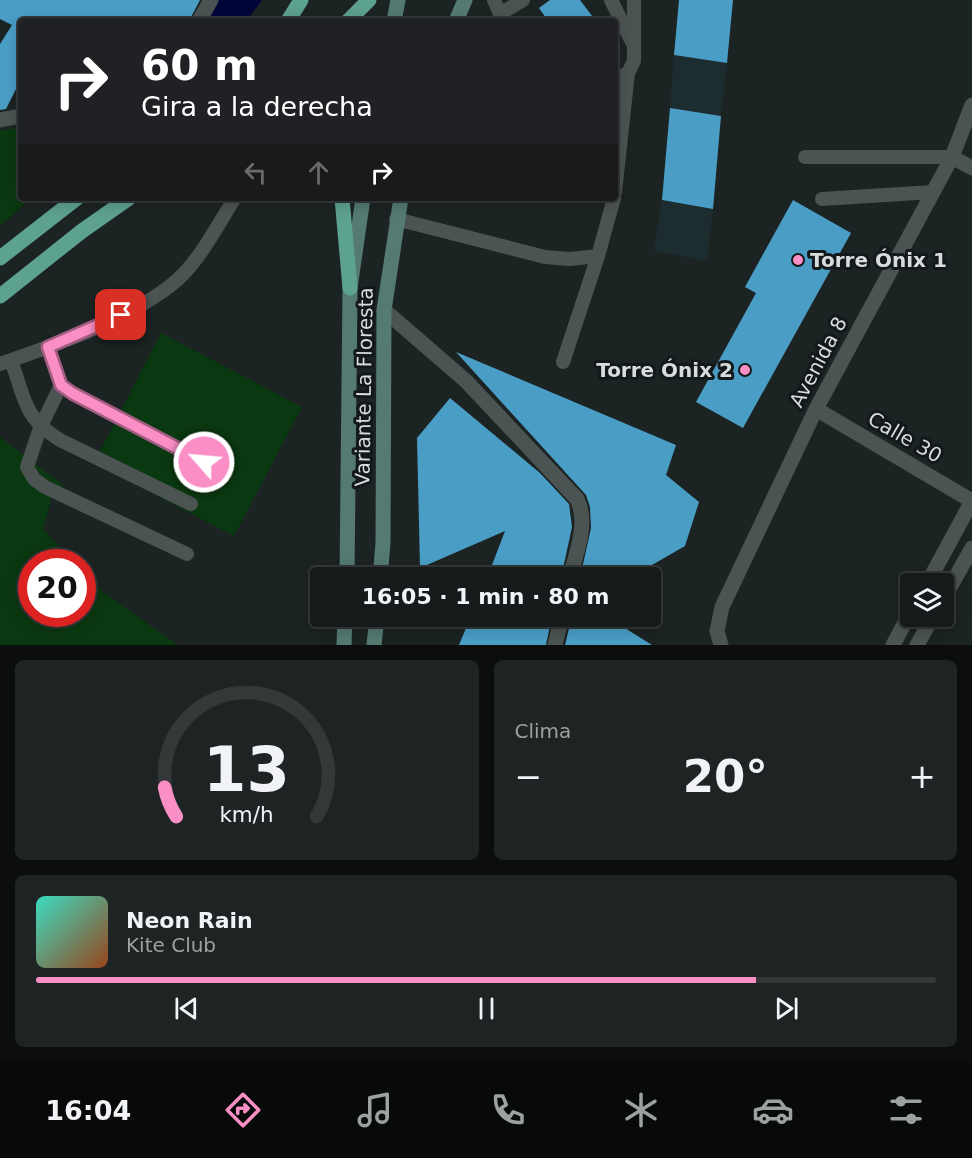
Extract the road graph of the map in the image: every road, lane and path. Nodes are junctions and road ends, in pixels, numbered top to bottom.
1 (211, 0) edge
2 (301, 0) edge
3 (369, 0) edge
4 (398, 0) edge
5 (465, 0) edge
6 (494, 0) edge
7 (523, 0) edge
8 (611, 0) edge
9 (634, 0) edge
10 (503, 17) edge
11 (201, 18) edge
12 (290, 18) edge
13 (351, 18) edge
14 (395, 18) edge
15 (457, 18) edge
16 (634, 46) junction
17 (628, 73) junction
18 (618, 78) edge
19 (972, 105) edge
20 (18, 117) edge
21 (0, 120) edge
22 (805, 157) dead end
23 (952, 158) junction
24 (618, 165) edge
25 (972, 168) edge
26 (933, 192) junction
27 (822, 199) dead end
28 (73, 201) edge
29 (125, 201) edge
30 (232, 201) edge
31 (342, 201) edge
32 (363, 201) edge
33 (400, 201) edge
34 (613, 201) edge
35 (396, 219) junction
36 (598, 256) junction
37 (0, 258) edge
38 (350, 288) junction
39 (0, 296) edge
40 (384, 310) junction
41 (48, 347) junction
42 (5, 362) edge
43 (563, 362) dead end
44 (61, 385) junction
45 (816, 409) junction
46 (40, 428) junction
47 (204, 462) dead end
48 (972, 501) edge
49 (191, 504) dead end
50 (972, 548) edge
51 (188, 554) dead end
52 (347, 567) edge
53 (381, 567) edge
54 (572, 567) edge
55 (933, 573) edge
56 (954, 580) edge
57 (345, 627) edge
58 (376, 627) edge
59 (559, 627) edge
60 (903, 627) edge
61 (927, 627) edge
62 (344, 645) edge
63 (374, 645) edge
64 (555, 645) edge
65 (721, 645) edge
66 (893, 645) edge
67 (917, 645) edge

1 - 11 street
2 - 12 main road
3 - 13 main road
4 - 14 main road
5 - 15 main road
6 - 10 lane
7 - 10 lane
8 - 16 lane
9 - 16 lane
16 - 17 lane
17 - 18 lane
17 - 24 lane
19 - 23 street, Avenida 8
20 - 21 street
22 - 23 lane
23 - 25 street
23 - 26 street, Avenida 8
26 - 27 lane
26 - 45 street, Avenida 8
28 - 37 main road
29 - 39 main road
30 - 41 lane
31 - 38 main road
32 - 38 main road, Variante La Floresta
33 - 35 main road, Variante La Floresta
34 - 36 lane
35 - 36 lane
35 - 40 main road, Variante La Floresta
36 - 43 lane
38 - 52 main road, Variante La Floresta
40 - 53 main road, Variante La Floresta
40 - 54 street
41 - 42 lane
41 - 44 lane
42 - 46 lane
44 - 46 lane
44 - 47 lane
45 - 48 street, Calle 30
45 - 65 street, Avenida 8
46 - 49 lane
46 - 51 lane
48 - 55 street
50 - 56 street
57 - 62 main road
58 - 63 main road
59 - 64 street
60 - 66 street
61 - 67 street

